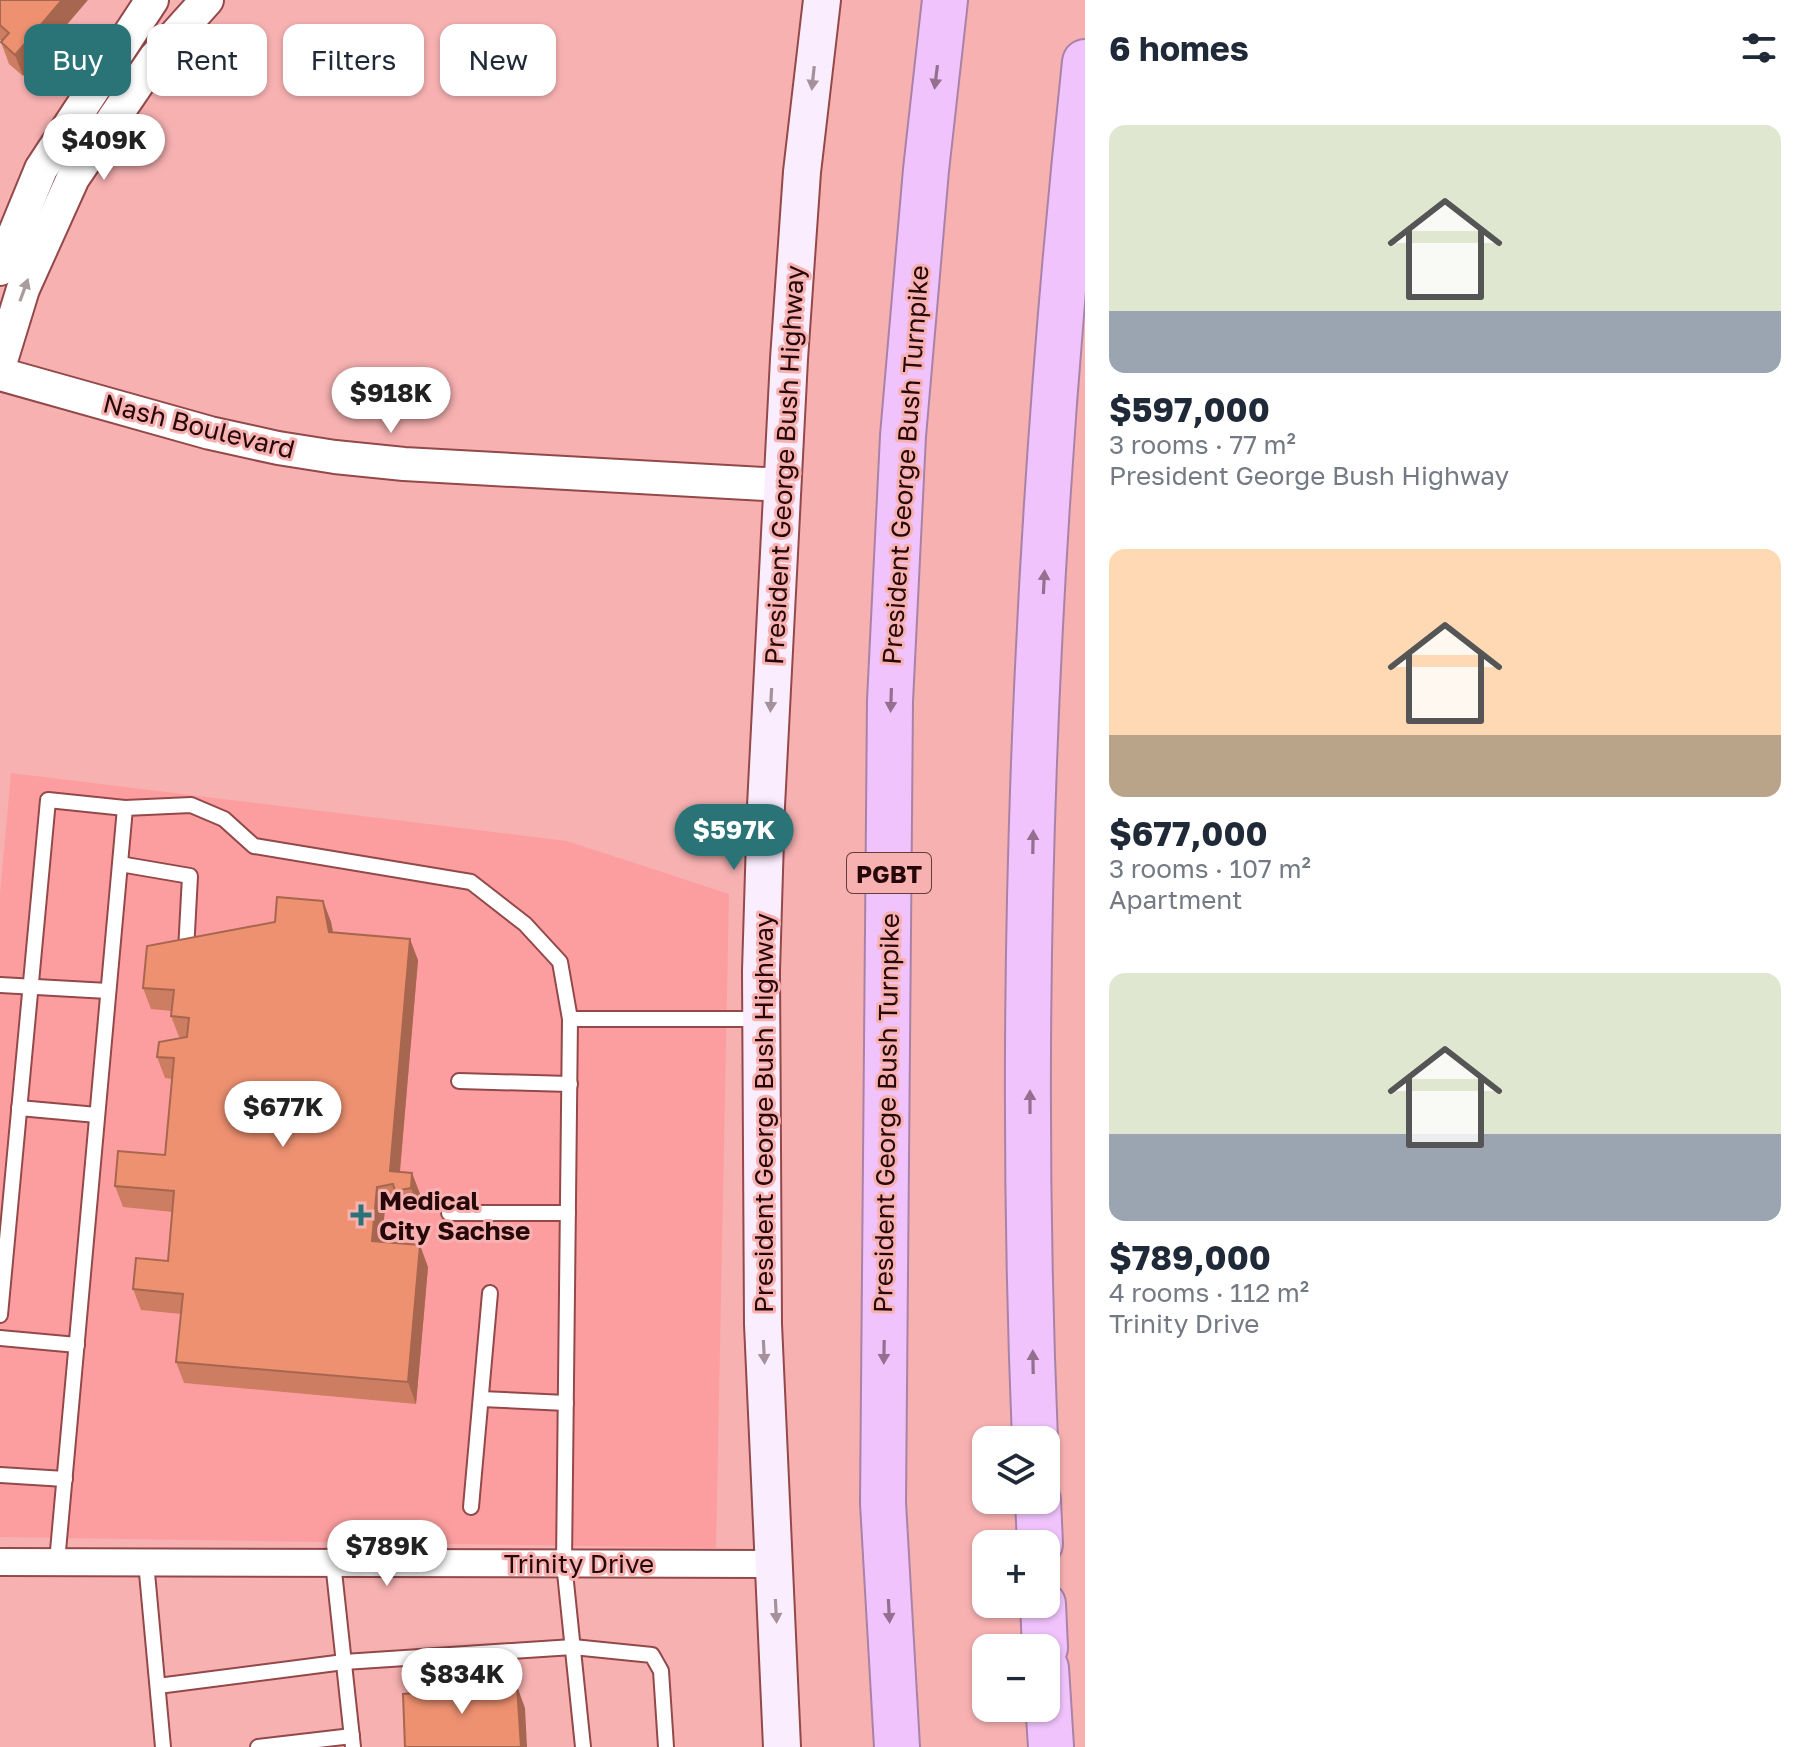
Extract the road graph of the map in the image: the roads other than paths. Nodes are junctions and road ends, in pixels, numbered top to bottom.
1 (152, 0) edge
2 (207, 0) edge
3 (822, 0) edge
4 (945, 0) edge
5 (1085, 62) edge
6 (0, 269) edge
7 (0, 364) edge
8 (0, 374) edge
9 (783, 485) junction
10 (125, 808) junction
11 (120, 864) junction
12 (186, 951) edge
13 (0, 985) edge
14 (31, 987) junction
15 (108, 991) junction
16 (570, 1019) junction
17 (761, 1019) junction
18 (459, 1081) dead end
19 (570, 1084) junction
20 (19, 1108) junction
21 (97, 1115) junction
22 (449, 1213) dead end
23 (568, 1213) junction
24 (490, 1293) dead end
25 (0, 1315) edge
26 (0, 1338) edge
27 (77, 1345) junction
28 (481, 1399) junction
29 (566, 1403) junction
30 (1035, 1426) edge
31 (0, 1475) edge
32 (65, 1479) junction
33 (471, 1507) dead end
34 (0, 1562) edge
35 (57, 1562) junction
36 (146, 1562) junction
37 (333, 1562) junction
38 (564, 1563) junction
39 (774, 1564) junction
40 (573, 1647) junction
41 (344, 1662) junction
42 (158, 1686) junction
43 (1049, 1722) edge
44 (352, 1742) edge
45 (163, 1747) edge
46 (258, 1747) edge
47 (583, 1747) edge
48 (666, 1747) edge
49 (782, 1747) edge
50 (897, 1747) edge
51 (1051, 1747) edge

1 - 6 street
7 -> 2 street
3 -> 9 main road, President George Bush Highway
4 -> 50 highway, President George Bush Turnpike / PGBT
30 -> 5 highway
8 - 9 street, Nash Boulevard
9 -> 17 main road, President George Bush Highway
10 - 11 lane
10 - 14 lane
10 - 16 lane
11 - 12 lane
11 - 15 lane
13 - 14 lane
14 - 15 lane
14 - 20 lane
15 - 21 lane
16 - 17 lane
16 - 19 lane
17 -> 39 main road, President George Bush Highway
18 - 19 lane
19 - 23 lane
20 - 21 lane
20 - 25 lane
21 - 27 lane
22 - 23 lane
23 - 29 lane
24 - 28 lane
26 - 27 lane
27 - 32 lane
28 - 29 lane
28 - 33 lane
29 - 38 lane
31 - 32 lane
32 - 35 lane
34 - 35 street, Trinity Drive
35 - 36 street, Trinity Drive
36 - 37 street, Trinity Drive
36 - 42 lane
37 - 38 street, Trinity Drive
37 - 41 lane
38 - 39 street, Trinity Drive
38 - 40 lane
39 -> 49 main road, President George Bush Highway
40 - 41 lane
40 - 47 lane
40 - 48 lane
41 - 42 lane
41 - 44 lane
42 - 45 lane
43 - 51 highway
44 - 46 lane

